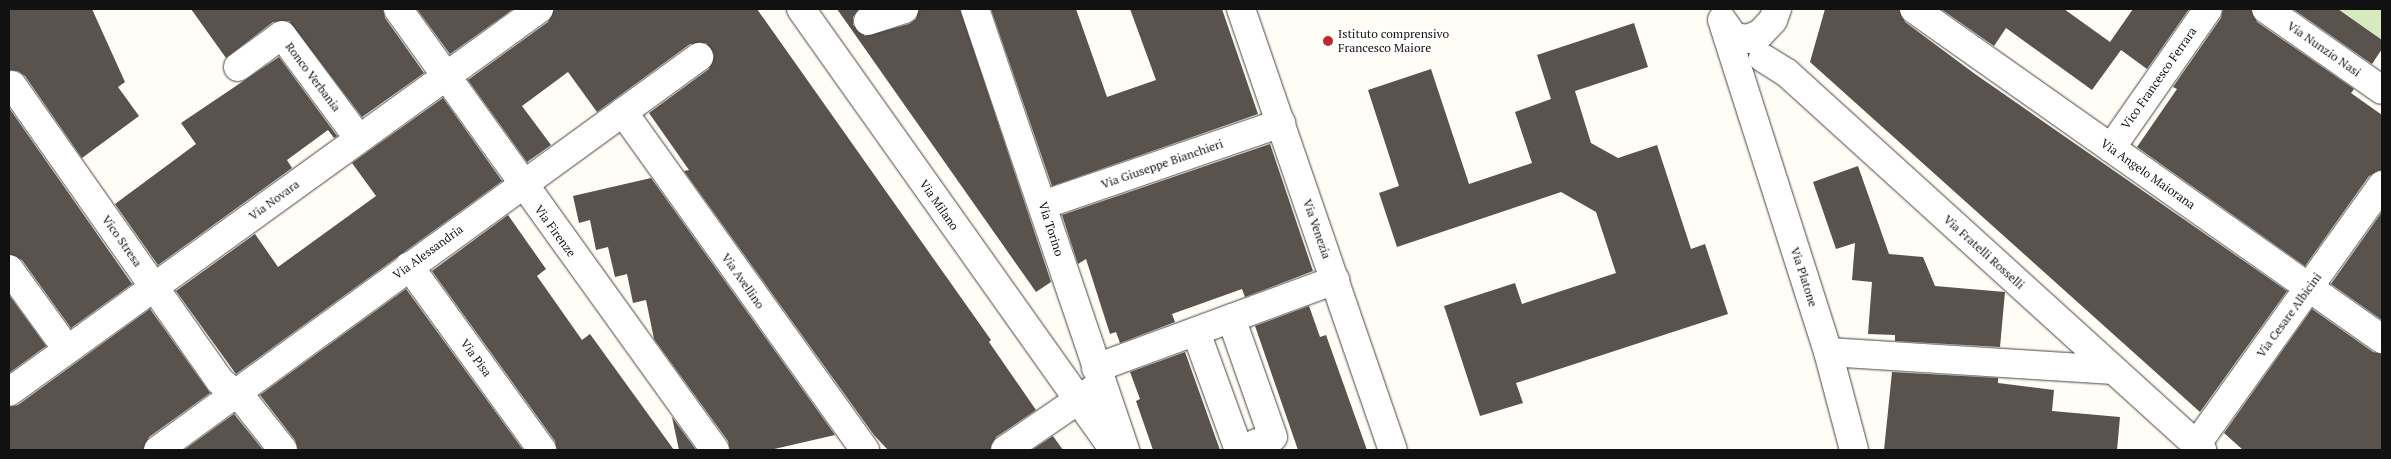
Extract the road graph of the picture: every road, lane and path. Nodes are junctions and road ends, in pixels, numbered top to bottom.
1 (398, 9) edge
2 (539, 9) edge
3 (801, 9) edge
4 (904, 9) edge
5 (975, 9) edge
6 (1241, 9) edge
7 (1914, 9) edge
8 (2208, 9) edge
9 (2266, 9) edge
10 (1775, 14) edge
11 (1721, 17) edge
12 (868, 21) dead end
13 (700, 58) dead end
14 (1763, 58) junction
15 (238, 67) dead end
16 (445, 76) junction
17 (12, 85) dead end
18 (2382, 90) edge
19 (1750, 105) junction
20 (623, 112) junction
21 (1281, 123) junction
22 (359, 139) junction
23 (2111, 148) junction
24 (521, 184) junction
25 (2382, 185) edge
26 (1043, 205) junction
27 (409, 266) junction
28 (9, 269) edge
29 (1334, 280) junction
30 (155, 287) junction
31 (2309, 288) junction
32 (1231, 318) junction
33 (1196, 332) junction
34 (2382, 339) edge
35 (67, 349) junction
36 (1828, 352) junction
37 (2113, 370) junction
38 (1098, 376) junction
39 (9, 392) edge
40 (235, 394) junction
41 (1078, 401) junction
42 (2199, 448) edge
43 (158, 450) edge
44 (283, 450) edge
45 (542, 450) edge
46 (715, 450) edge
47 (865, 450) edge
48 (1005, 450) edge
49 (1114, 450) edge
50 (1125, 450) edge
51 (1393, 450) edge
52 (1854, 450) edge

1 - 16 street, Via Firenze
2 - 16 street, Via Novara
3 - 41 street, Via Milano
4 - 12 street
5 - 26 street, Via Torino
6 - 21 street, Via Venezia
7 - 23 street, Via Angelo Maiorana
8 - 23 street, Vico Francesco Ferrara
9 - 18 street, Via Nunzio Nasi
10 - 11 street
10 - 14 street
11 - 19 street, Via Platone
13 - 20 street, Via Alessandria
14 - 19 street
14 - 37 street, Via Fratelli Rosselli
15 - 22 street, Ronco Verbania
16 - 22 street, Via Novara
16 - 24 street, Via Firenze
17 - 30 street, Vico Stresa
19 - 36 street, Via Platone
20 - 24 street, Via Alessandria
20 - 47 street, Via Avellino
21 - 26 street, Via Giuseppe Bianchieri
21 - 29 street, Via Venezia
22 - 30 street, Via Novara
23 - 31 street, Via Angelo Maiorana
24 - 27 street, Via Alessandria
24 - 46 street, Via Firenze
25 - 31 street, Via Cesare Albicini
26 - 38 street, Via Torino
27 - 40 street, Via Alessandria
27 - 45 street, Via Pisa
28 - 35 street
29 - 32 street
29 - 51 street, Via Venezia
30 - 35 street, Via Novara
30 - 40 street, Vico Stresa
31 - 34 street, Via Angelo Maiorana
31 - 42 street, Via Cesare Albicini
32 - 33 street
32 - 33 street
33 - 38 street
35 - 39 street, Via Novara
36 - 37 street
36 - 52 street, Via Platone
37 - 42 street, Via Fratelli Rosselli
38 - 41 street
38 - 50 street, Via Torino
40 - 43 street, Via Alessandria
40 - 44 street, Vico Stresa
41 - 48 street
41 - 49 street, Via Milano

